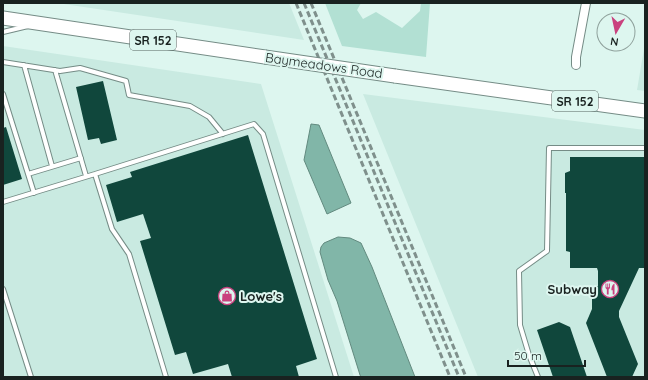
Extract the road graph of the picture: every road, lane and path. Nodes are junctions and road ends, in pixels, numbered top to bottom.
1 (586, 3) edge
2 (3, 18) edge
3 (40, 24) junction
4 (3, 32) edge
5 (3, 62) edge
6 (24, 65) junction
7 (576, 65) dead end
8 (56, 70) junction
9 (3, 94) edge
10 (645, 111) edge
11 (223, 134) junction
12 (645, 148) edge
13 (81, 158) junction
14 (52, 166) junction
15 (28, 174) junction
16 (95, 174) junction
17 (86, 176) junction
18 (34, 193) junction
19 (3, 202) edge
20 (3, 289) edge
21 (31, 377) edge
22 (166, 377) edge
23 (336, 377) edge
24 (538, 377) edge

1 - 7 street
2 - 3 main road, Baymeadows Road / SR 152
3 - 4 lane
3 - 10 main road, Baymeadows Road / SR 152, bridge
5 - 6 lane
6 - 8 lane
6 - 14 lane
8 - 11 lane
8 - 13 lane
9 - 15 lane
11 - 16 lane
11 - 23 lane
12 - 24 lane
13 - 14 lane
13 - 17 lane
14 - 15 lane
15 - 18 lane
16 - 17 lane
16 - 22 lane
17 - 18 lane
18 - 19 lane
20 - 21 lane

